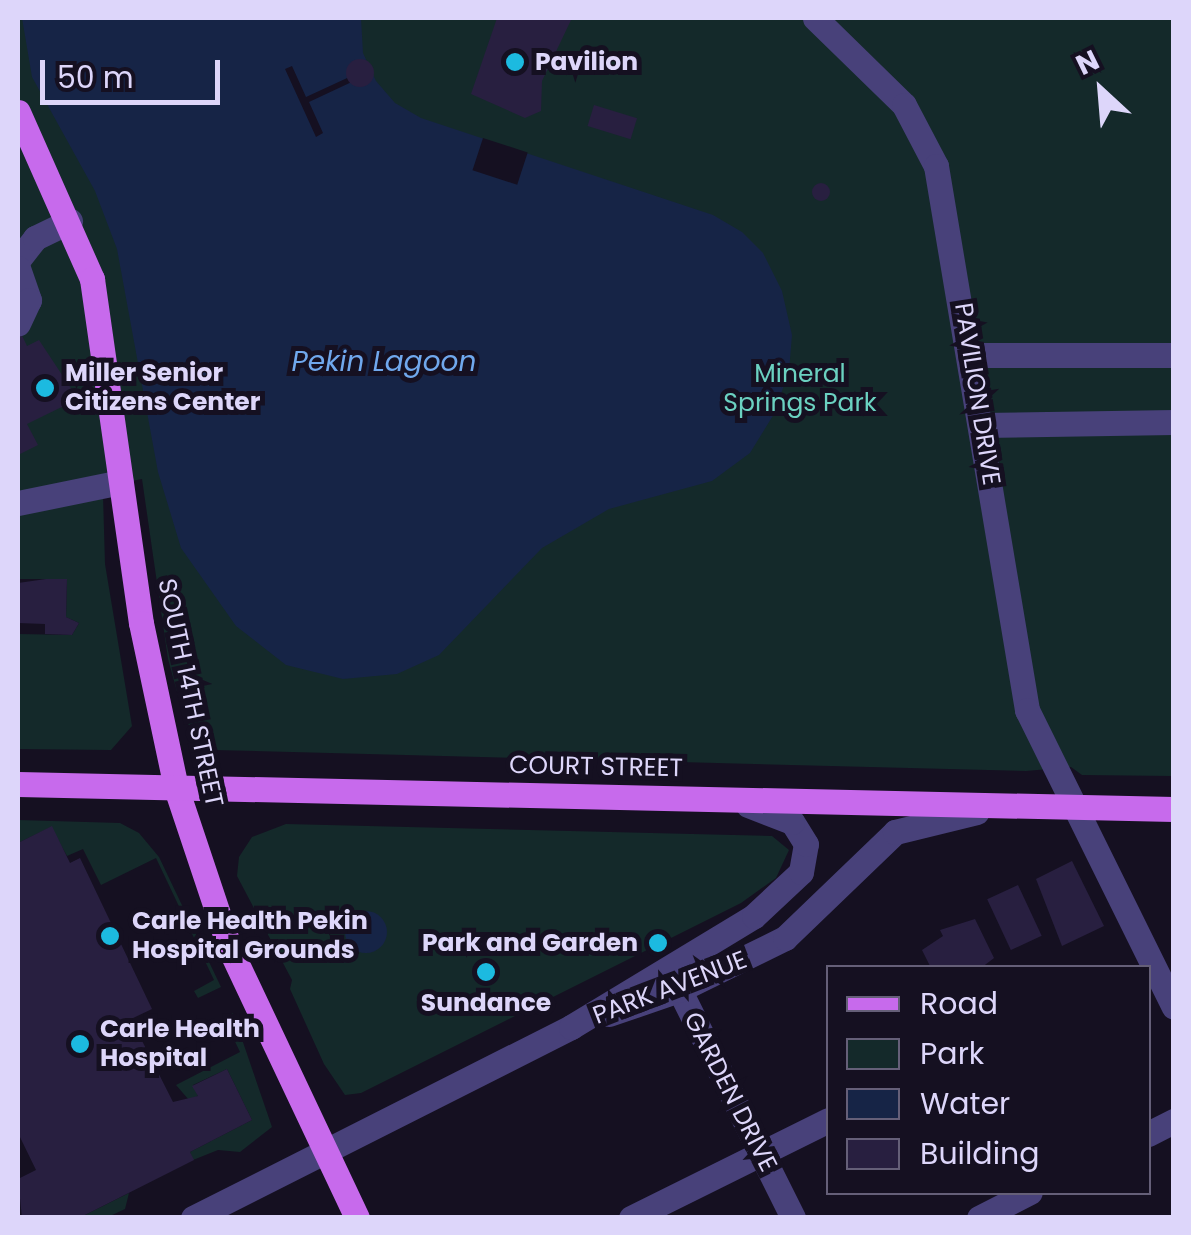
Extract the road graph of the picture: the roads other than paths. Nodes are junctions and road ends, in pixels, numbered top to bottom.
1 (814, 18) edge
2 (18, 112) edge
3 (18, 134) edge
4 (39, 162) junction
5 (70, 221) junction
6 (18, 260) edge
7 (18, 268) edge
8 (18, 324) edge
9 (1174, 354) edge
10 (971, 355) junction
11 (1174, 422) edge
12 (982, 425) junction
13 (120, 482) junction
14 (18, 502) edge
15 (18, 784) edge
16 (176, 788) junction
17 (713, 799) junction
18 (1018, 806) junction
19 (1071, 806) junction
20 (1174, 809) edge
21 (1144, 964) edge
22 (667, 966) junction
23 (1151, 974) edge
24 (679, 990) junction
25 (1174, 1007) edge
26 (571, 1026) junction
27 (826, 1121) edge
28 (1174, 1121) edge
29 (1151, 1132) edge
30 (324, 1152) junction
31 (760, 1154) junction
32 (1024, 1195) edge
33 (194, 1218) edge
34 (356, 1218) edge
35 (630, 1218) edge
36 (792, 1218) edge
37 (980, 1218) edge

1 - 10 street, PAVILION DRIVE
2 - 4 main road, SOUTH 14TH STREET
3 - 4 main road, SOUTH 14TH STREET
4 - 5 main road, SOUTH 14TH STREET
5 - 6 street
5 - 13 main road, SOUTH 14TH STREET
7 - 8 street
9 - 10 street
10 - 12 street, PAVILION DRIVE
11 - 12 street
12 - 19 street, PAVILION DRIVE
13 - 14 street
13 - 16 main road, SOUTH 14TH STREET
15 - 16 main road, COURT STREET
16 - 17 main road, COURT STREET
16 - 30 main road, SOUTH 14TH STREET
17 - 18 main road, COURT STREET
17 - 22 street, PARK AVENUE
18 - 19 main road, COURT STREET
18 - 24 street, PARK AVENUE
19 - 20 main road, COURT STREET
19 - 21 street, PAVILION DRIVE
22 - 24 street, GARDEN DRIVE
22 - 26 street, PARK AVENUE
23 - 25 street, PAVILION DRIVE
24 - 26 street, PARK AVENUE
24 - 31 street, GARDEN DRIVE
26 - 30 street, PARK AVENUE
27 - 31 street
28 - 29 street
30 - 33 street, PARK AVENUE
30 - 34 main road, SOUTH 14TH STREET
31 - 35 street
31 - 36 street, GARDEN DRIVE
32 - 37 street

